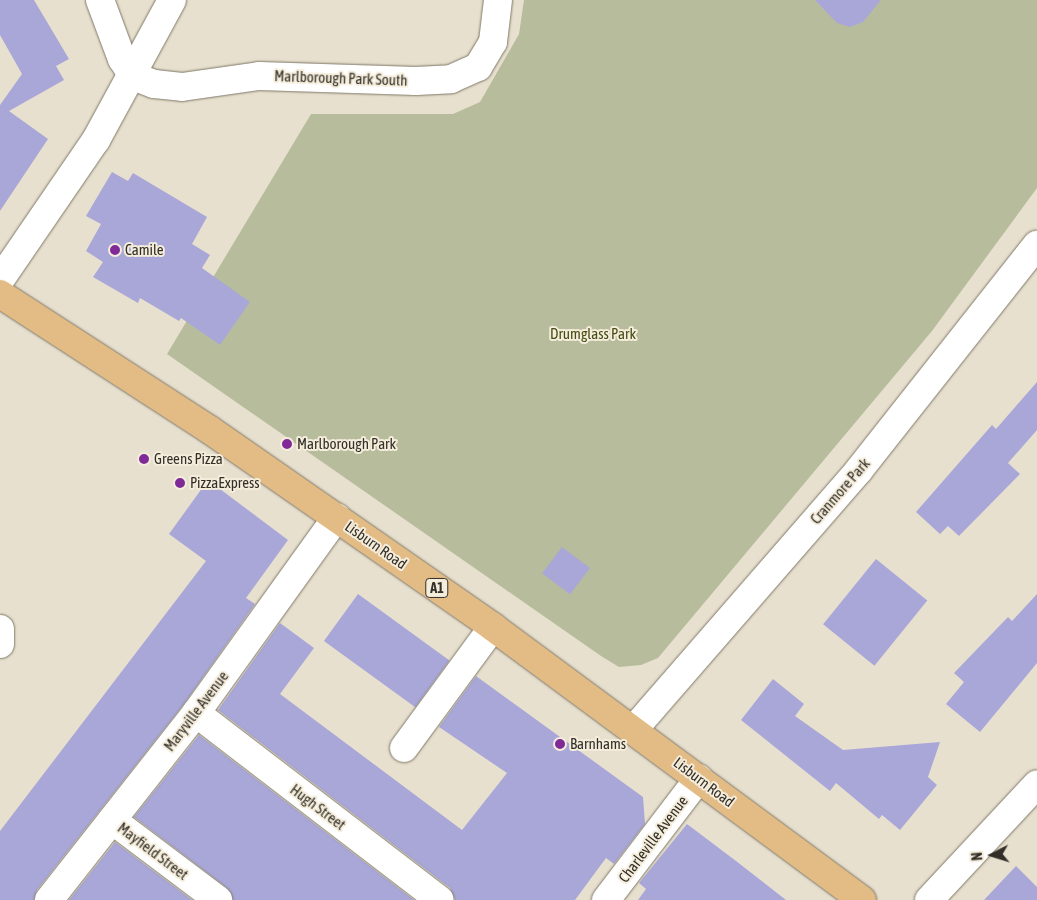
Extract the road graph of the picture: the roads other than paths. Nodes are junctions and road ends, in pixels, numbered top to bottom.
1 (100, 0) edge
2 (172, 0) edge
3 (498, 0) edge
4 (133, 76) junction
5 (1037, 245) edge
6 (0, 280) edge
7 (0, 294) edge
8 (337, 517) junction
9 (493, 627) junction
10 (0, 629) edge
11 (0, 644) edge
12 (196, 713) junction
13 (634, 729) junction
14 (404, 748) dead end
15 (699, 778) junction
16 (1037, 784) edge
17 (112, 820) junction
18 (49, 900) edge
19 (218, 900) edge
20 (440, 900) edge
21 (606, 900) edge
22 (860, 900) edge
23 (928, 900) edge

1 - 4 street
2 - 4 street
3 - 4 street, Marlborough Park South
4 - 6 street
5 - 13 street, Cranmore Park
7 - 8 main road, Lisburn Road / A1
8 - 9 main road, Lisburn Road / A1
8 - 12 street, Maryville Avenue
9 - 13 main road, Lisburn Road / A1
9 - 14 street
10 - 11 street
12 - 17 street, Maryville Avenue
12 - 20 street, Hugh Street
13 - 15 main road, Lisburn Road / A1
15 - 21 street, Charleville Avenue
15 - 22 main road, Lisburn Road / A1
16 - 23 street
17 - 18 street, Maryville Avenue
17 - 19 street, Mayfield Street

